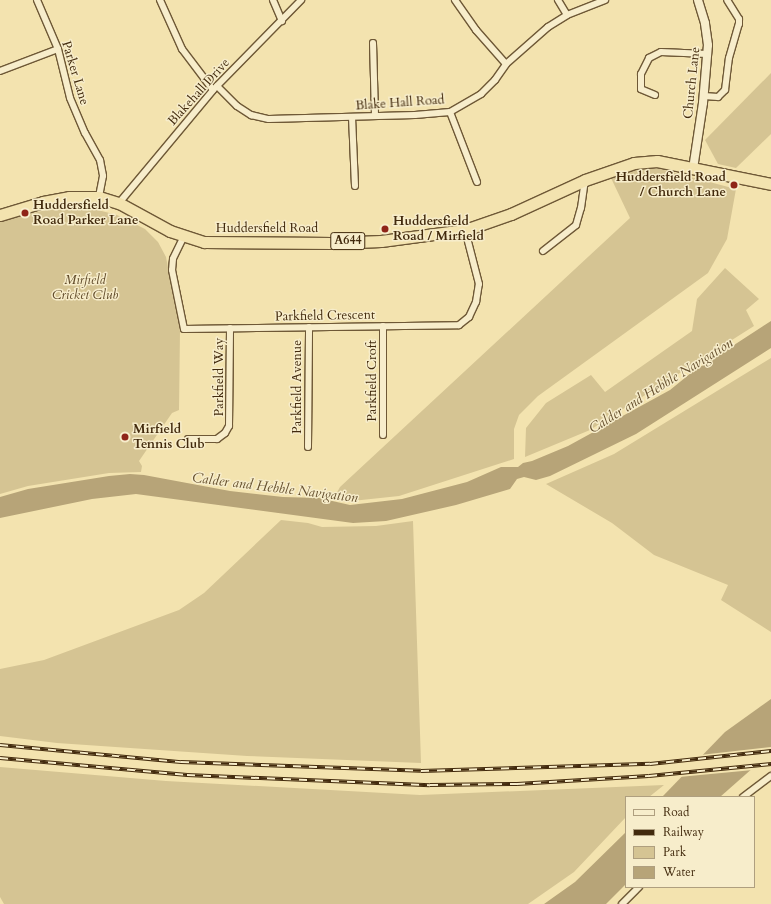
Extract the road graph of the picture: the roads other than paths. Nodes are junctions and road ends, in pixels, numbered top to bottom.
1 (37, 0) edge
2 (160, 0) edge
3 (273, 0) edge
4 (301, 0) edge
5 (455, 0) edge
6 (558, 0) edge
7 (605, 0) edge
8 (698, 0) edge
9 (727, 0) edge
10 (567, 15) junction
11 (282, 20) junction
12 (372, 43) dead end
13 (58, 49) junction
14 (707, 54) junction
15 (506, 64) junction
16 (0, 71) edge
17 (215, 88) junction
18 (655, 95) dead end
19 (704, 96) junction
20 (450, 112) junction
21 (375, 116) junction
22 (352, 117) junction
23 (693, 169) junction
24 (585, 180) junction
25 (477, 182) dead end
26 (771, 184) edge
27 (355, 186) dead end
28 (99, 197) junction
29 (119, 203) junction
30 (0, 215) edge
31 (465, 230) junction
32 (184, 236) junction
33 (543, 251) dead end
34 (383, 326) junction
35 (309, 327) junction
36 (230, 328) junction
37 (383, 435) dead end
38 (188, 439) dead end
39 (308, 447) dead end
40 (771, 776) edge
41 (744, 796) edge
42 (638, 888) edge
43 (622, 904) edge

1 - 13 street, Parker Lane
2 - 17 street, Blake Hall Road
3 - 11 street
4 - 11 street, Blakehall Drive
5 - 15 street
6 - 10 street
7 - 10 street, Blake Hall Road
8 - 14 street, Church Lane
9 - 19 street
10 - 15 street, Blake Hall Road
11 - 17 street, Blakehall Drive
12 - 21 street
13 - 16 street
13 - 28 street, Parker Lane
14 - 18 street
14 - 19 street, Church Lane
15 - 20 street, Blake Hall Road
17 - 22 street, Blake Hall Road
17 - 29 street, Blakehall Drive
19 - 23 street, Church Lane
20 - 21 street, Blake Hall Road
20 - 25 street
21 - 22 street, Blake Hall Road
22 - 27 street
23 - 24 highway, Huddersfield Road / A644
23 - 26 highway, Huddersfield Road / A644
24 - 31 highway, Huddersfield Road / A644
24 - 33 street
28 - 29 highway, Huddersfield Road / A644
28 - 30 highway, Huddersfield Road / A644
29 - 32 highway, Huddersfield Road / A644
31 - 32 highway, Huddersfield Road / A644
31 - 34 street, Parkfield Crescent
32 - 36 street, Parkfield Crescent
34 - 35 street, Parkfield Crescent
34 - 37 street, Parkfield Croft
35 - 36 street, Parkfield Crescent
35 - 39 street, Parkfield Avenue
36 - 38 street, Parkfield Way
40 - 41 street
42 - 43 street

